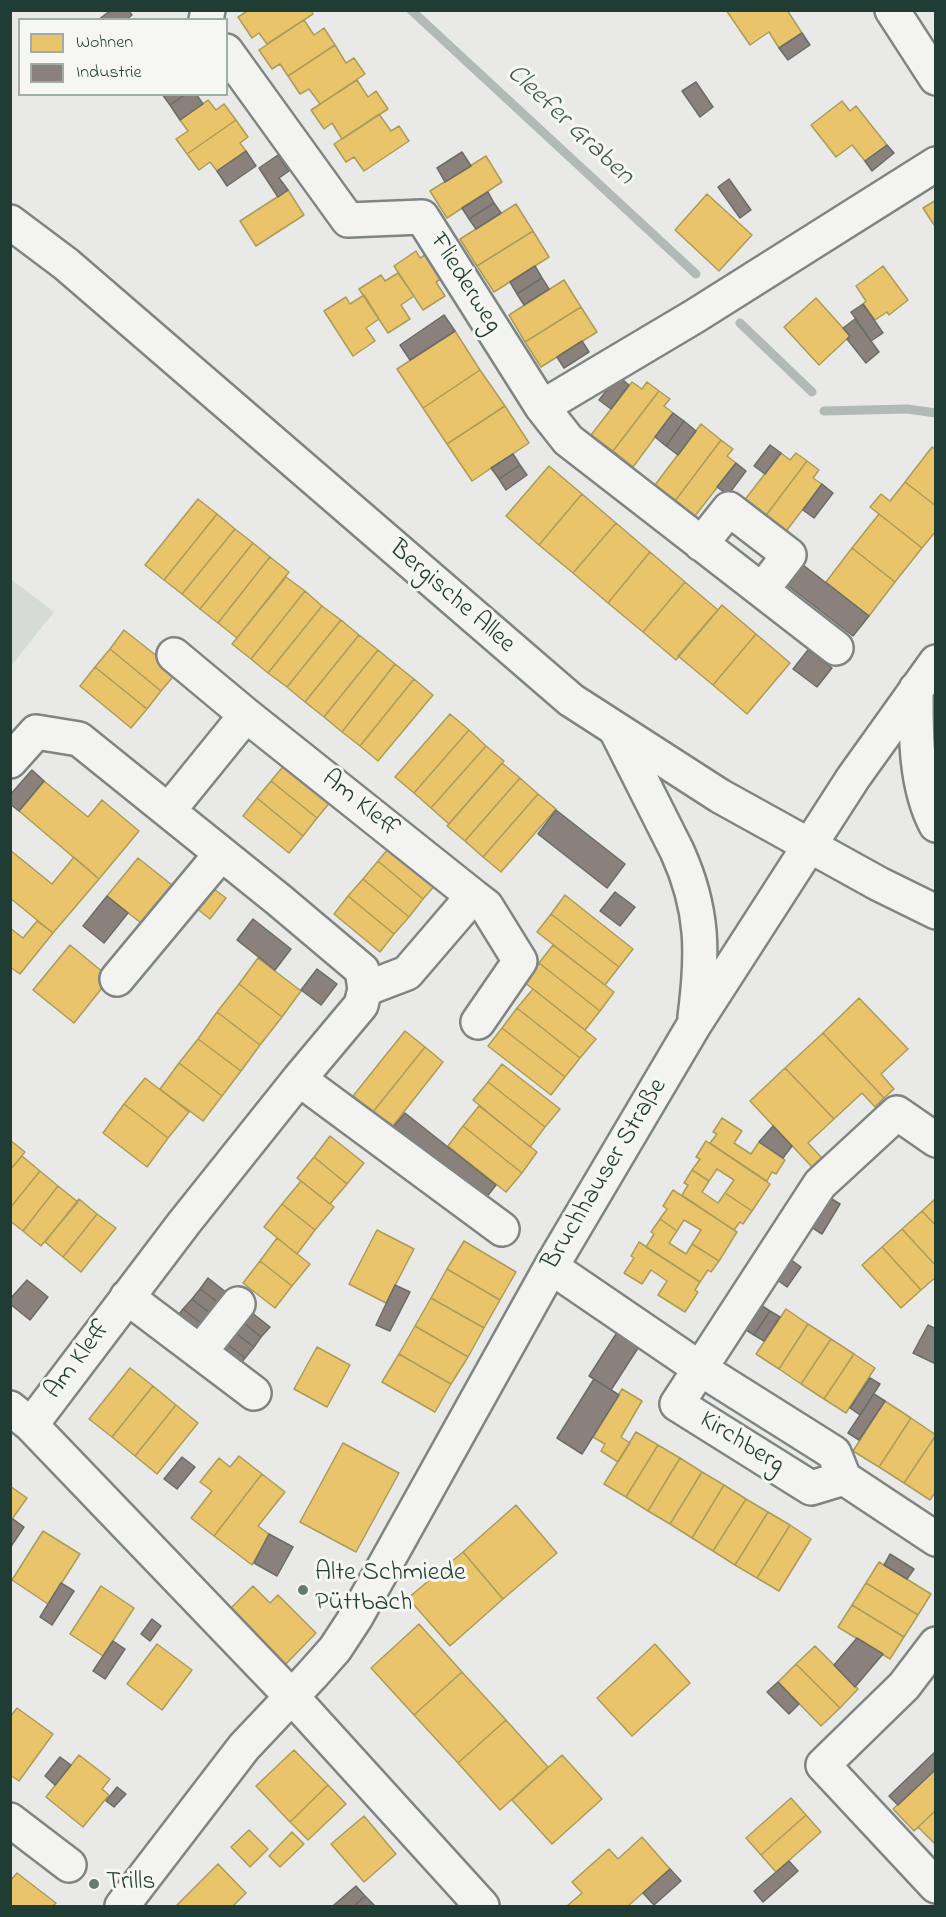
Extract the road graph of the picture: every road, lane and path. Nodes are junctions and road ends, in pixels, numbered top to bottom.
1 (892, 10) edge
2 (228, 54) edge
3 (936, 78) edge
4 (936, 164) edge
5 (10, 222) edge
6 (542, 408) junction
7 (701, 544) junction
8 (762, 590) junction
9 (836, 648) dead end
10 (174, 655) dead end
11 (936, 662) edge
12 (916, 689) junction
13 (246, 715) junction
14 (616, 730) junction
15 (10, 761) edge
16 (169, 810) junction
17 (936, 825) edge
18 (810, 846) junction
19 (221, 854) junction
20 (473, 896) junction
21 (936, 912) edge
22 (117, 979) dead end
23 (365, 989) junction
24 (478, 1022) dead end
25 (694, 1025) junction
26 (299, 1079) junction
27 (936, 1140) edge
28 (502, 1230) dead end
29 (551, 1267) junction
30 (127, 1297) junction
31 (238, 1304) dead end
32 (200, 1352) junction
33 (699, 1368) junction
34 (254, 1393) dead end
35 (21, 1416) edge
36 (936, 1539) edge
37 (936, 1644) edge
38 (293, 1698) junction
39 (10, 1820) edge
40 (69, 1865) dead end
41 (936, 1886) edge
42 (122, 1906) edge
43 (482, 1906) edge

1 - 3 street
2 - 6 street, Fliederweg
4 - 6 street
5 - 14 street, Bergische Allee
6 - 7 street, Fliederweg
7 - 8 street, Fliederweg
7 - 8 street
8 - 9 street, Fliederweg
10 - 13 street, Am Kleff
11 - 12 street, Bruchhauser Straße
12 - 17 street
12 - 18 street, Bruchhauser Straße
13 - 16 street
13 - 20 street, Am Kleff
14 - 18 street, Bergische Allee
14 - 25 street
15 - 16 street
16 - 19 street
18 - 21 street, Bergische Allee
18 - 25 street, Bruchhauser Straße
19 - 22 street
19 - 23 street
20 - 23 street
20 - 24 street, Am Kleff
23 - 26 street, Am Kleff
25 - 29 street, Bruchhauser Straße
26 - 28 street
26 - 30 street, Am Kleff
27 - 33 street
29 - 33 street, Kirchberg
29 - 38 street, Bruchhauser Straße
30 - 32 street, Am Kleff
30 - 35 street, Am Kleff
31 - 32 street
32 - 34 street, Am Kleff
33 - 36 street, Kirchberg
35 - 38 street
37 - 41 street
38 - 42 street, Bruchhauser Straße
38 - 43 street
39 - 40 street

